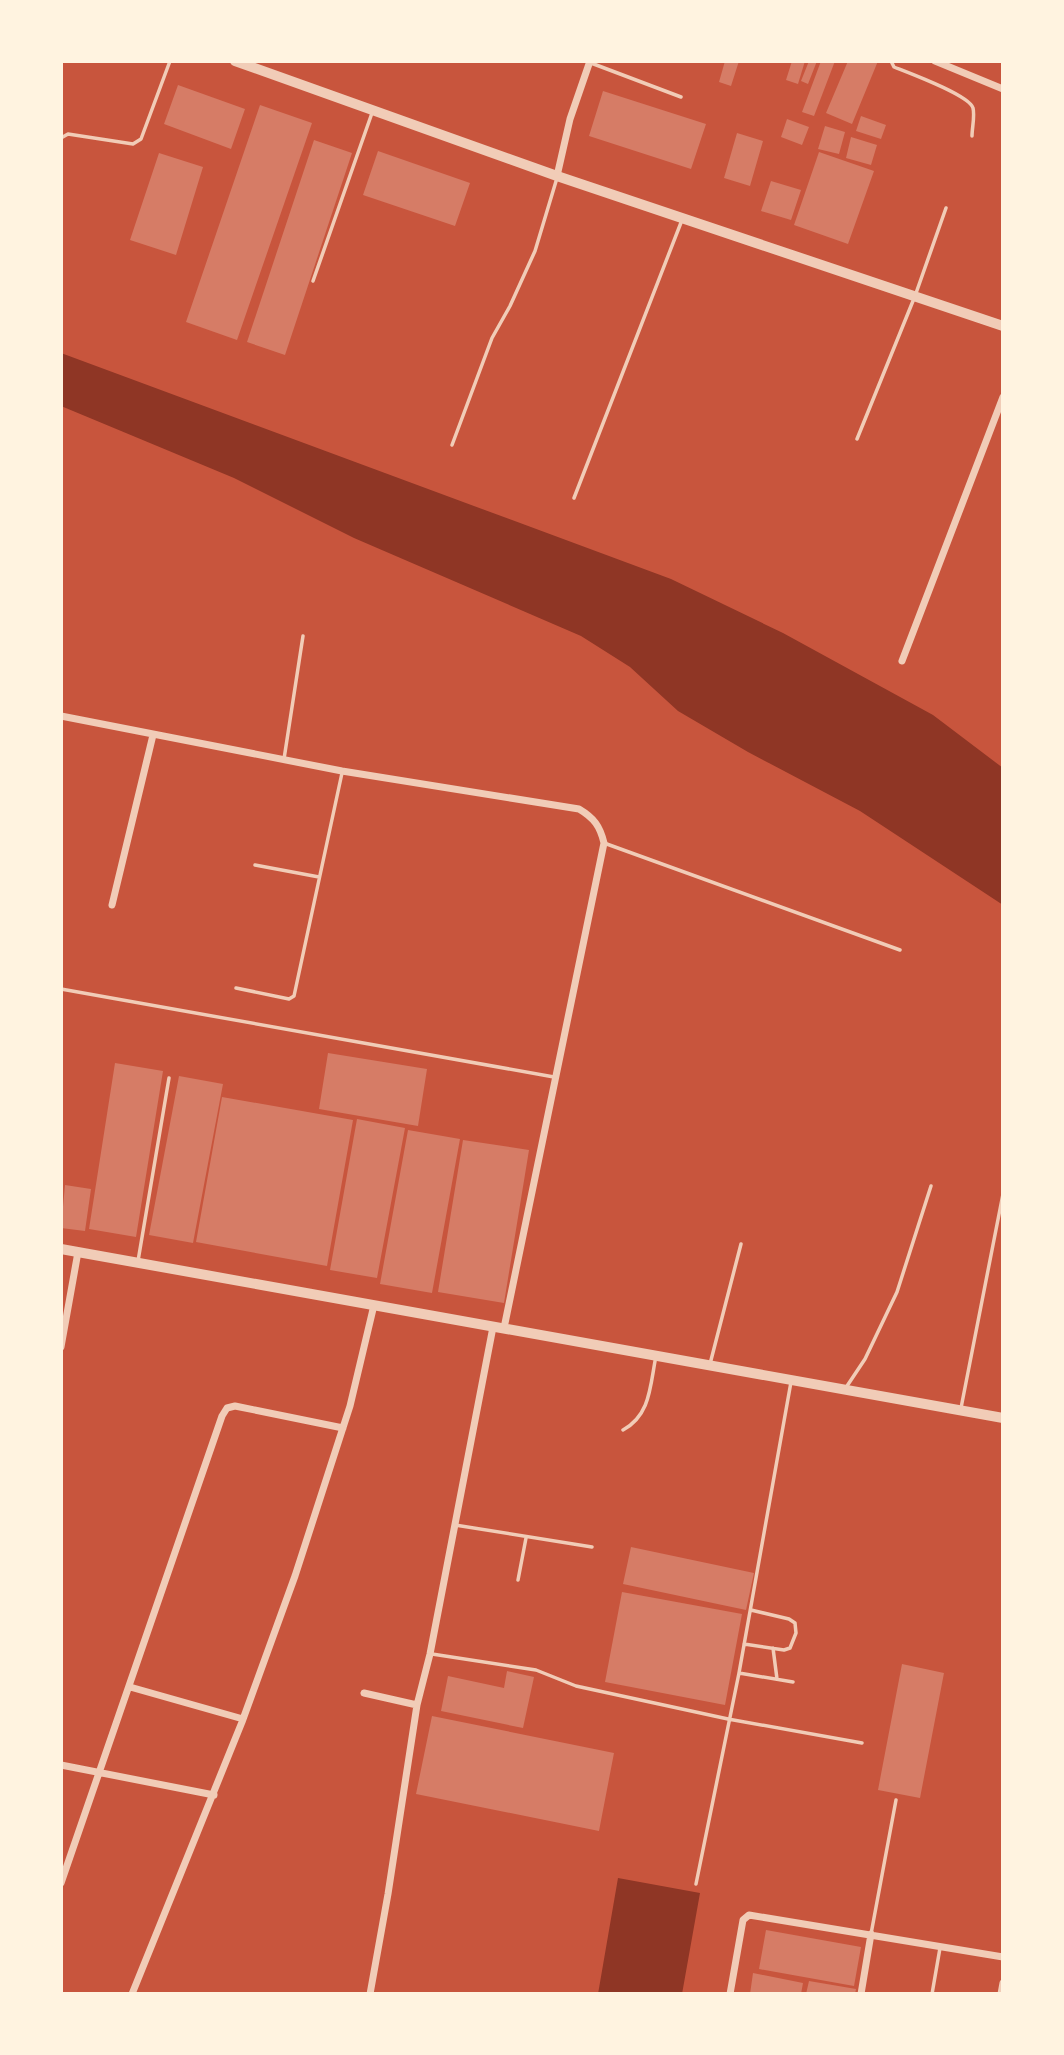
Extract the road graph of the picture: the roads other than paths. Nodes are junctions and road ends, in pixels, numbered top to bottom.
1 (170, 61) edge
2 (235, 61) edge
3 (891, 61) edge
4 (935, 61) edge
5 (589, 62) edge
6 (1003, 89) edge
7 (681, 97) dead end
8 (373, 111) junction
9 (972, 136) dead end
10 (61, 138) edge
11 (557, 176) junction
12 (946, 208) dead end
13 (683, 218) junction
14 (313, 281) dead end
15 (915, 296) junction
16 (1003, 326) edge
17 (1003, 397) edge
18 (857, 439) dead end
19 (452, 445) dead end
20 (574, 498) dead end
21 (303, 636) dead end
22 (902, 661) dead end
23 (61, 716) edge
24 (153, 735) junction
25 (284, 759) junction
26 (342, 771) junction
27 (604, 843) junction
28 (255, 865) dead end
29 (320, 877) junction
30 (112, 905) dead end
31 (900, 950) dead end
32 (236, 988) dead end
33 (61, 989) edge
34 (556, 1077) junction
35 (169, 1078) dead end
36 (931, 1186) dead end
37 (1003, 1194) edge
38 (741, 1244) dead end
39 (61, 1249) edge
40 (78, 1252) junction
41 (138, 1263) junction
42 (374, 1305) junction
43 (493, 1326) junction
44 (504, 1328) junction
45 (61, 1347) edge
46 (656, 1356) junction
47 (710, 1366) junction
48 (791, 1380) junction
49 (844, 1390) junction
50 (960, 1410) junction
51 (1003, 1418) edge
52 (343, 1428) junction
53 (623, 1430) dead end
54 (455, 1525) junction
55 (527, 1538) junction
56 (592, 1547) dead end
57 (518, 1580) dead end
58 (751, 1610) junction
59 (744, 1644) junction
60 (773, 1648) junction
61 (430, 1654) junction
62 (739, 1673) junction
63 (777, 1679) junction
64 (793, 1682) dead end
65 (130, 1687) junction
66 (364, 1693) dead end
67 (417, 1705) junction
68 (243, 1718) junction
69 (728, 1719) junction
70 (862, 1743) dead end
71 (61, 1765) edge
72 (101, 1772) junction
73 (214, 1796) junction
74 (896, 1800) dead end
75 (61, 1883) edge
76 (696, 1884) dead end
77 (871, 1934) junction
78 (941, 1946) junction
79 (1003, 1957) edge
80 (1003, 1983) edge
81 (132, 1994) edge
82 (370, 1994) edge
83 (730, 1994) edge
84 (861, 1994) edge
85 (932, 1994) edge
86 (1001, 1994) edge

1 - 10 lane
2 - 8 street
3 - 9 lane
4 - 6 street
5 - 7 lane
5 - 11 street
8 - 11 street
8 - 14 lane
11 - 13 street
11 - 19 lane
12 - 15 lane
13 - 15 street
13 - 20 lane
15 - 16 street
15 - 18 lane
17 - 22 street
21 - 25 lane
23 - 24 street
24 - 25 street
24 - 30 street
25 - 26 street
26 - 27 street
26 - 29 lane
27 - 31 lane
27 - 34 street
28 - 29 lane
29 - 32 lane
33 - 34 lane
34 - 44 street
35 - 41 lane
36 - 49 lane
37 - 50 lane
38 - 47 lane
39 - 40 street
40 - 41 street
40 - 45 street
41 - 42 street
42 - 43 street
42 - 52 street
43 - 44 street
43 - 54 street
44 - 46 street
46 - 47 street
46 - 53 lane
47 - 48 street
48 - 49 street
48 - 58 lane
49 - 50 street
50 - 51 street
52 - 65 street
52 - 68 street
54 - 55 lane
54 - 61 street
55 - 56 lane
55 - 57 lane
58 - 59 lane
58 - 60 lane
59 - 60 lane
59 - 62 lane
60 - 63 lane
61 - 67 street
61 - 69 lane
62 - 63 lane
62 - 69 lane
63 - 64 lane
65 - 68 street
65 - 72 street
66 - 67 street
67 - 82 street
68 - 73 street
69 - 70 lane
69 - 76 lane
71 - 72 street
72 - 73 street
72 - 75 street
73 - 81 street
74 - 77 lane
77 - 78 street
77 - 83 street
77 - 84 street
78 - 79 street
78 - 85 lane
80 - 86 street

